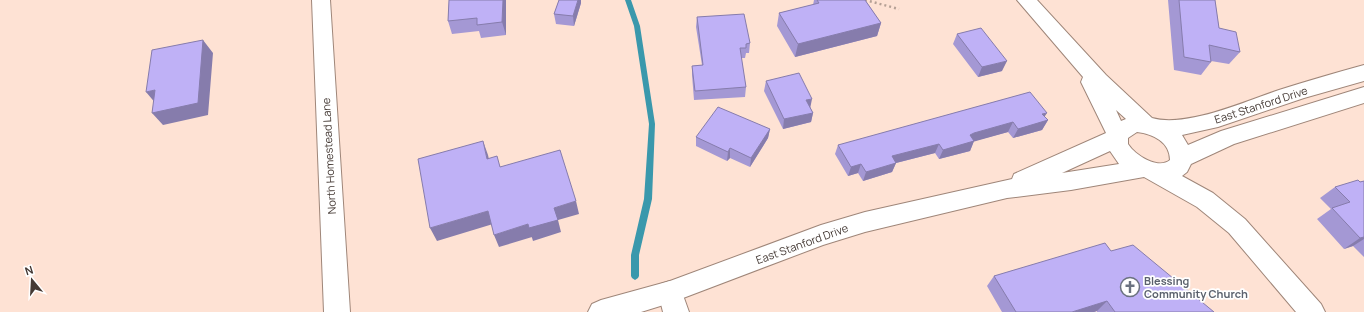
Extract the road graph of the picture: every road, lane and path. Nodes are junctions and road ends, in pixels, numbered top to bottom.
1 (321, 0) edge
2 (865, 0) edge
3 (1026, 0) edge
4 (899, 9) dead end
5 (1085, 68) junction
6 (1364, 73) edge
7 (1364, 95) edge
8 (1151, 126) junction
9 (1118, 136) junction
10 (1181, 161) junction
11 (1147, 170) junction
12 (1007, 189) junction
13 (1205, 200) junction
14 (673, 302) edge
15 (337, 312) edge
16 (600, 312) edge
17 (1312, 312) edge

1 - 15 street, North Homestead Lane
2 - 4 path
3 - 5 street
5 - 8 street
5 - 9 street
6 - 8 street, East Stanford Drive
7 - 10 street, East Stanford Drive
8 - 9 street
8 - 10 street
9 - 11 street
9 - 12 street, East Stanford Drive
10 - 11 street
10 - 13 street
11 - 12 street, East Stanford Drive
11 - 13 street
12 - 14 street, East Stanford Drive
13 - 17 street
14 - 16 street, East Stanford Drive

